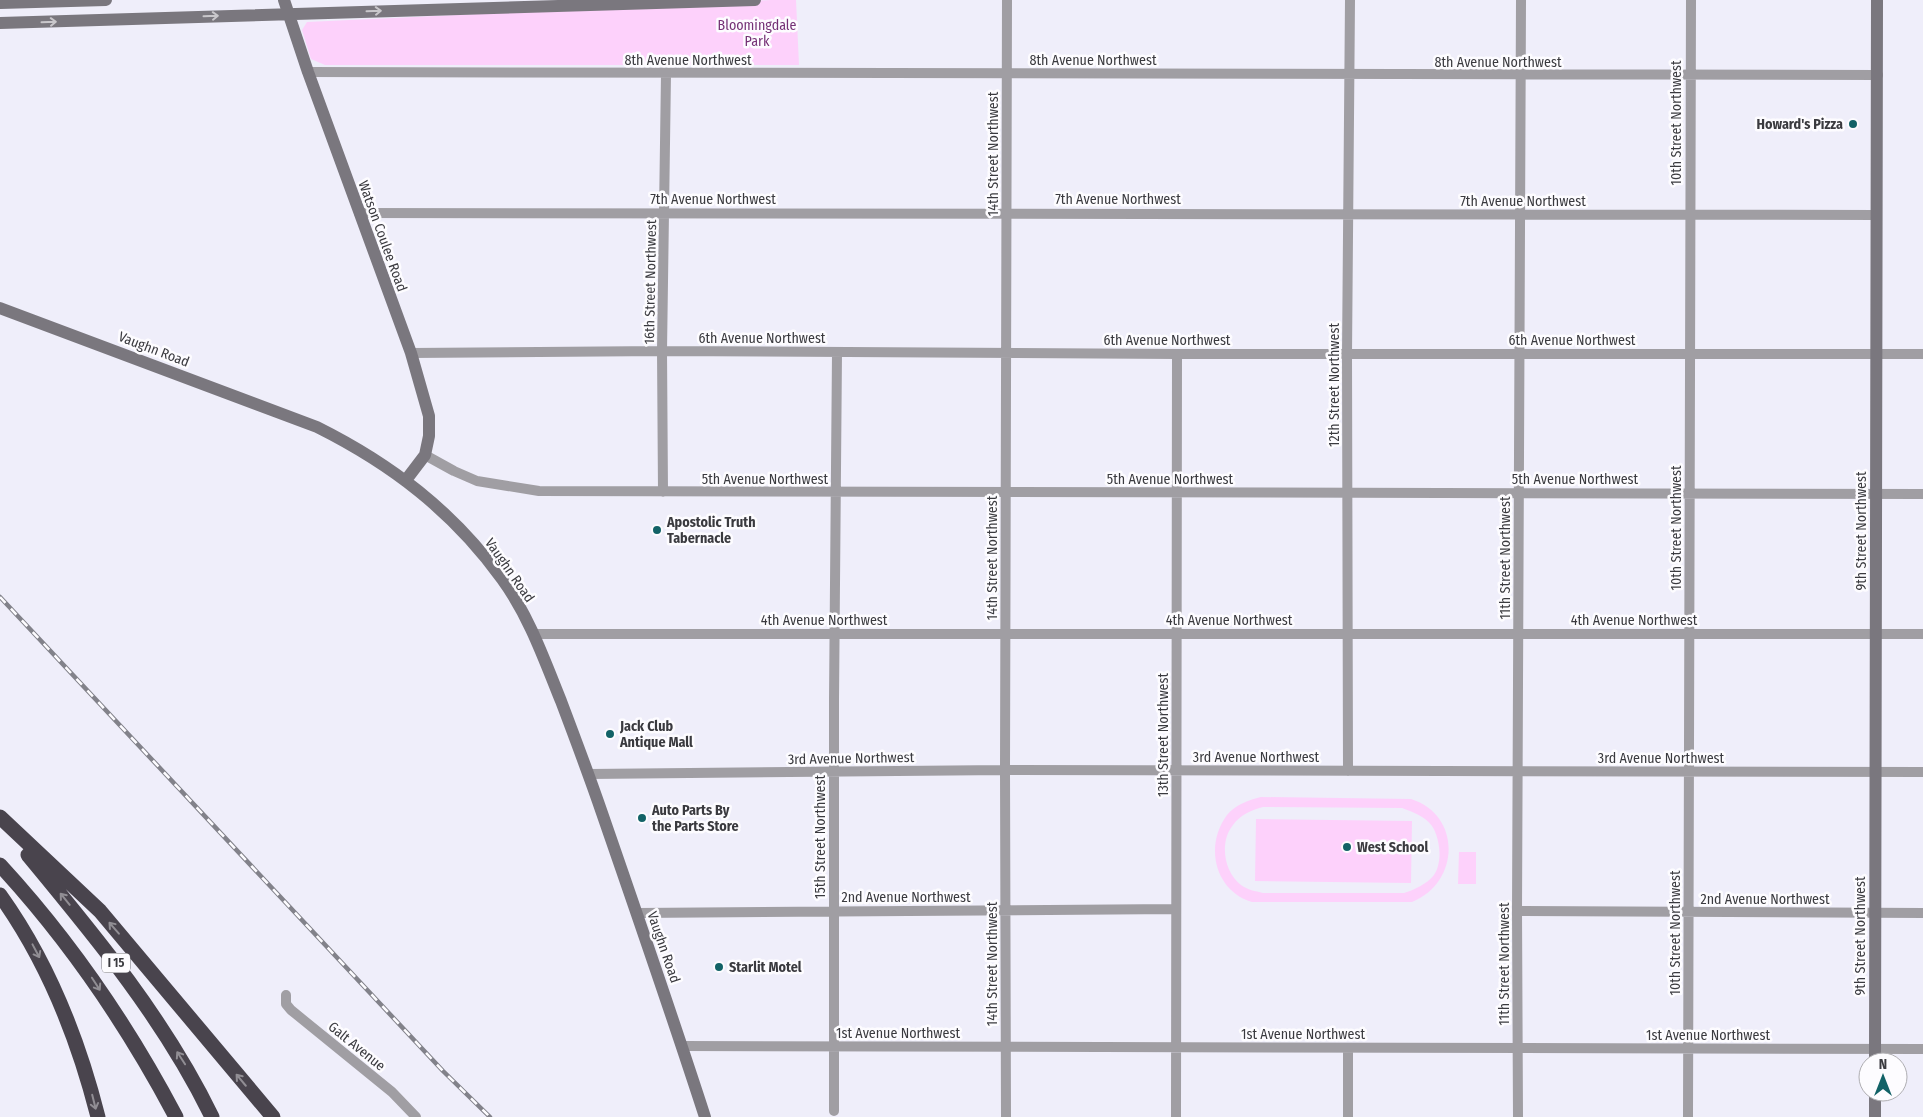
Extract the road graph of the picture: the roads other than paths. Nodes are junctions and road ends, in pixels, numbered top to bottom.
1 (106, 0) edge
2 (284, 0) edge
3 (755, 0) edge
4 (1007, 0) edge
5 (1350, 0) edge
6 (1521, 0) edge
7 (1691, 0) edge
8 (1877, 0) edge
9 (0, 4) edge
10 (289, 13) junction
11 (0, 23) edge
12 (308, 72) junction
13 (666, 74) junction
14 (1007, 74) junction
15 (1349, 74) junction
16 (1878, 75) junction
17 (1521, 76) junction
18 (1690, 76) junction
19 (1008, 212) junction
20 (359, 213) junction
21 (665, 213) junction
22 (1348, 214) junction
23 (1520, 214) junction
24 (1877, 215) junction
25 (1690, 216) junction
26 (0, 308) edge
27 (662, 351) junction
28 (410, 352) junction
29 (837, 352) junction
30 (1006, 352) junction
31 (1177, 354) junction
32 (1347, 354) junction
33 (1520, 354) junction
34 (1690, 354) junction
35 (1877, 354) junction
36 (1923, 354) edge
37 (425, 455) junction
38 (406, 480) junction
39 (663, 492) junction
40 (1178, 492) junction
41 (836, 493) junction
42 (1006, 493) junction
43 (1348, 493) junction
44 (1519, 493) junction
45 (1689, 493) junction
46 (1876, 494) junction
47 (1923, 494) edge
48 (535, 634) junction
49 (834, 634) junction
50 (1005, 634) junction
51 (1177, 634) junction
52 (1349, 634) junction
53 (1518, 634) junction
54 (1689, 634) junction
55 (1876, 634) junction
56 (1923, 634) edge
57 (1005, 770) junction
58 (1177, 770) junction
59 (1348, 770) junction
60 (1518, 771) junction
61 (1689, 771) junction
62 (834, 772) junction
63 (1876, 772) junction
64 (1923, 772) edge
65 (589, 774) junction
66 (0, 817) edge
67 (0, 822) edge
68 (0, 864) edge
69 (0, 895) edge
70 (1176, 909) junction
71 (1006, 910) junction
72 (834, 912) junction
73 (1517, 912) junction
74 (1690, 912) junction
75 (637, 913) junction
76 (1923, 913) edge
77 (1875, 914) junction
78 (286, 995) dead end
79 (682, 1046) junction
80 (834, 1047) junction
81 (1007, 1047) junction
82 (1176, 1047) junction
83 (1348, 1048) junction
84 (1518, 1048) junction
85 (1688, 1048) junction
86 (1875, 1049) junction
87 (1923, 1049) edge
88 (1875, 1102) edge
89 (834, 1111) dead end
90 (272, 1115) edge
91 (98, 1117) edge
92 (176, 1117) edge
93 (212, 1117) edge
94 (416, 1117) edge
95 (705, 1117) edge
96 (1006, 1117) edge
97 (1176, 1117) edge
98 (1348, 1117) edge
99 (1518, 1117) edge
100 (1688, 1117) edge
101 (1875, 1117) edge

1 - 9 main road
2 - 10 main road, Watson Coulee Road
10 -> 3 main road
4 - 14 street, 14th Street Northwest
5 - 15 street, 12th Street Northwest
6 - 17 street, 11th Street Northwest
7 - 18 street, 10th Street Northwest
8 - 16 main road, 9th Street Northwest
11 -> 10 main road
10 - 12 main road, Watson Coulee Road
12 - 13 street, 8th Avenue Northwest
12 - 20 main road, Watson Coulee Road
13 - 14 street, 8th Avenue Northwest
13 - 21 street, 16th Street Northwest
14 - 15 street, 8th Avenue Northwest
14 - 19 street, 14th Street Northwest
15 - 17 street, 8th Avenue Northwest
15 - 22 street, 12th Street Northwest
16 - 18 street, 8th Avenue Northwest
16 - 24 main road, 9th Street Northwest
17 - 18 street, 8th Avenue Northwest
17 - 23 street, 11th Street Northwest
18 - 25 street, 10th Street Northwest
19 - 21 street, 7th Avenue Northwest
19 - 22 street, 7th Avenue Northwest
19 - 30 street, 14th Street Northwest
20 - 21 street, 7th Avenue Northwest
20 - 28 main road, Watson Coulee Road
21 - 27 street, 16th Street Northwest
22 - 23 street, 7th Avenue Northwest
22 - 32 street, 12th Street Northwest
23 - 25 street, 7th Avenue Northwest
23 - 33 street, 11th Street Northwest
24 - 25 street, 7th Avenue Northwest
24 - 35 main road, 9th Street Northwest
25 - 34 street, 10th Street Northwest
26 - 38 main road, Vaughn Road
27 - 28 street, 6th Avenue Northwest
27 - 29 street, 6th Avenue Northwest
27 - 39 street, 16th Street Northwest
28 - 37 main road, Watson Coulee Road
29 - 30 street, 6th Avenue Northwest
29 - 41 street, 15th Street Northwest
30 - 31 street, 6th Avenue Northwest
30 - 42 street, 14th Street Northwest
31 - 32 street, 6th Avenue Northwest
31 - 40 street, 13th Street Northwest
32 - 33 street, 6th Avenue Northwest
32 - 43 street, 12th Street Northwest
33 - 34 street, 6th Avenue Northwest
33 - 44 street, 11th Street Northwest
34 - 35 street, 6th Avenue Northwest
34 - 45 street, 10th Street Northwest
35 - 36 street, 6th Avenue Northwest
35 - 46 main road, 9th Street Northwest
37 - 38 main road, Watson Coulee Road
37 - 39 street, 5th Avenue Northwest
38 - 48 main road, Vaughn Road
39 - 41 street, 5th Avenue Northwest
40 - 42 street, 5th Avenue Northwest
40 - 43 street, 5th Avenue Northwest
40 - 51 street, 13th Street Northwest
41 - 42 street, 5th Avenue Northwest
41 - 49 street, 15th Street Northwest
42 - 50 street, 14th Street Northwest
43 - 44 street, 5th Avenue Northwest
43 - 52 street, 12th Street Northwest
44 - 45 street, 5th Avenue Northwest
44 - 53 street, 11th Street Northwest
45 - 46 street, 5th Avenue Northwest
45 - 54 street, 10th Street Northwest
46 - 47 street, 5th Avenue Northwest
46 - 55 main road, 9th Street Northwest
48 - 49 street, 4th Avenue Northwest
48 - 65 main road, Vaughn Road
49 - 50 street, 4th Avenue Northwest
49 - 62 street, 15th Street Northwest
50 - 51 street, 4th Avenue Northwest
50 - 57 street, 14th Street Northwest
51 - 52 street, 4th Avenue Northwest
51 - 58 street, 13th Street Northwest
52 - 53 street, 4th Avenue Northwest
52 - 59 street, 12th Street Northwest
53 - 54 street, 4th Avenue Northwest
53 - 60 street, 11th Street Northwest
54 - 55 street, 4th Avenue Northwest
54 - 61 street, 10th Street Northwest
55 - 56 street, 4th Avenue Northwest
55 - 63 main road, 9th Street Northwest
57 - 58 street, 3rd Avenue Northwest
57 - 62 street, 3rd Avenue Northwest
57 - 71 street, 14th Street Northwest
58 - 59 street, 3rd Avenue Northwest
58 - 70 street, 13th Street Northwest
59 - 60 street, 3rd Avenue Northwest
60 - 61 street, 3rd Avenue Northwest
60 - 73 street, 11th Street Northwest
61 - 63 street, 3rd Avenue Northwest
61 - 74 street, 10th Street Northwest
62 - 65 street, 3rd Avenue Northwest
62 - 72 street, 15th Street Northwest
63 - 64 street, 3rd Avenue Northwest
63 - 77 main road, 9th Street Northwest
65 - 75 main road, Vaughn Road
90 -> 66 highway
93 -> 67 highway, I 15
68 -> 92 highway, I 15
69 -> 91 highway
70 - 71 street, 2nd Avenue Northwest
70 - 82 street, 13th Street Northwest
71 - 72 street, 2nd Avenue Northwest
71 - 81 street, 14th Street Northwest
72 - 75 street, 2nd Avenue Northwest
72 - 80 street, 15th Street Northwest
73 - 74 street, 2nd Avenue Northwest
73 - 84 street, 11th Street Northwest
74 - 77 street, 2nd Avenue Northwest
74 - 85 street, 10th Street Northwest
75 - 79 main road, Vaughn Road
76 - 77 street, 2nd Avenue Northwest
77 - 86 main road, 9th Street Northwest
78 - 94 street, Galt Avenue
79 - 80 street, 1st Avenue Northwest
79 - 95 main road, Vaughn Road
80 - 81 street, 1st Avenue Northwest
80 - 89 street, 15th Street Northwest
81 - 82 street, 1st Avenue Northwest
81 - 96 street, 14th Street Northwest
82 - 83 street, 1st Avenue Northwest
82 - 97 street, 13th Street Northwest
83 - 84 street, 1st Avenue Northwest
83 - 98 street
84 - 85 street, 1st Avenue Northwest
84 - 99 street, 11th Street Northwest
85 - 86 street, 1st Avenue Northwest
85 - 100 street, 10th Street Northwest
86 - 87 street, 1st Avenue Northwest
88 - 101 main road

